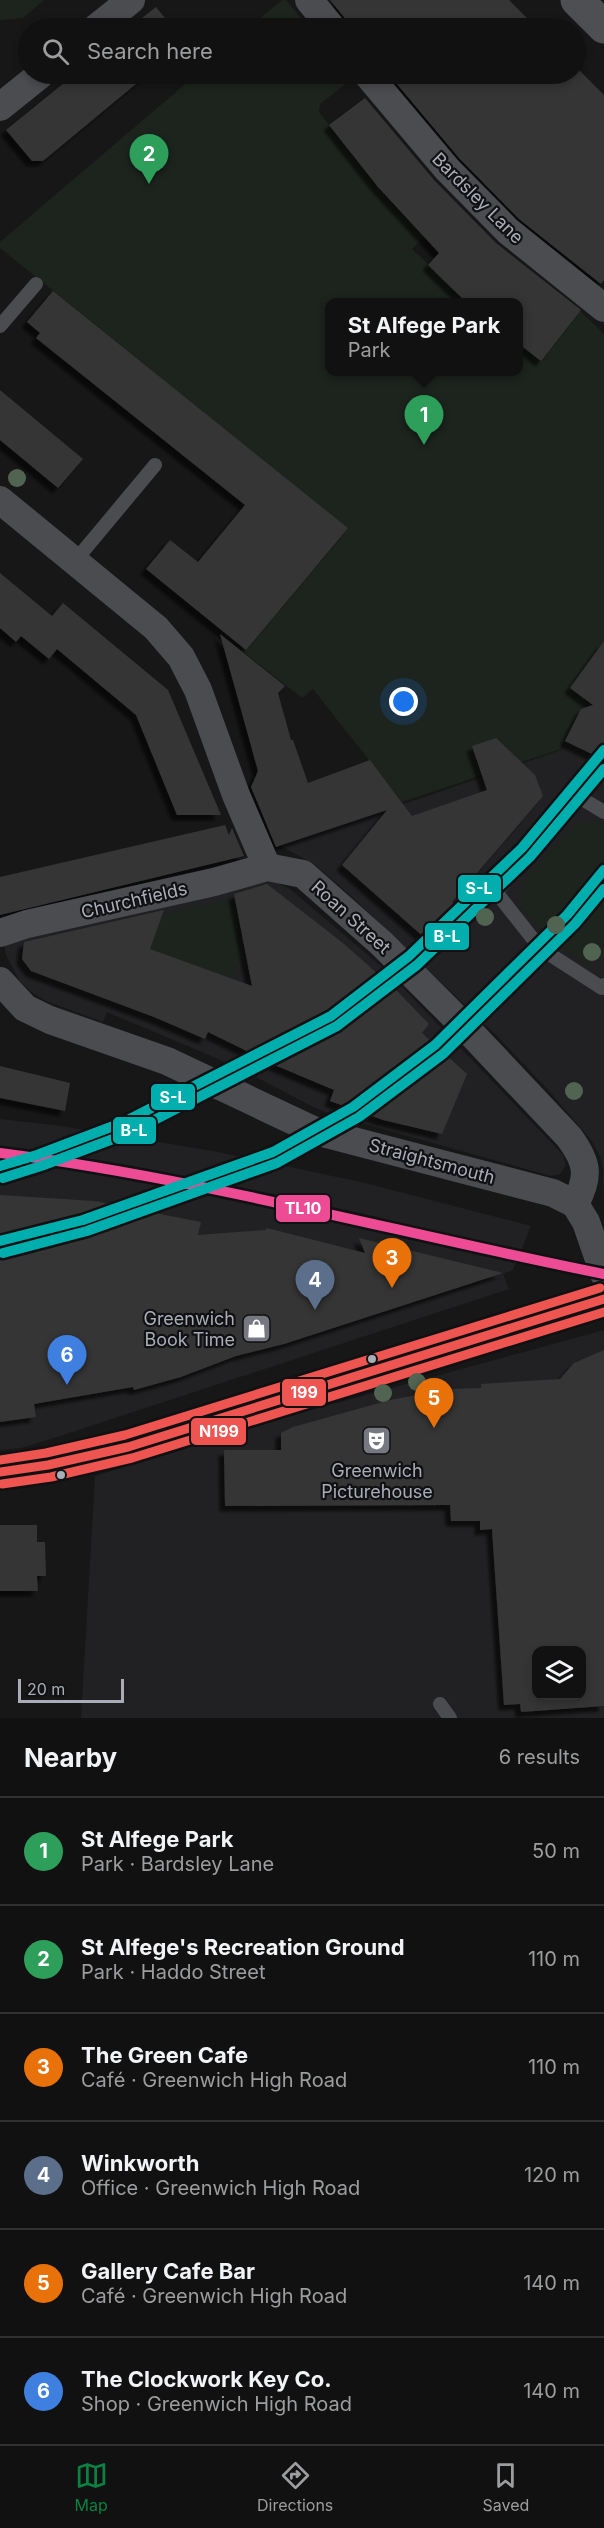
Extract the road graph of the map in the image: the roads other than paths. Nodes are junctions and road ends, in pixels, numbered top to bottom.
1 (131, 0) edge
2 (309, 0) edge
3 (577, 0) edge
4 (108, 18) edge
5 (324, 18) edge
6 (604, 27) edge
7 (29, 84) edge
8 (375, 84) edge
9 (0, 107) edge
10 (36, 284) dead end
11 (604, 308) edge
12 (0, 326) edge
13 (155, 465) dead end
14 (0, 500) edge
15 (75, 561) junction
16 (604, 812) edge
17 (267, 867) junction
18 (0, 933) edge
19 (540, 948) junction
20 (0, 981) edge
21 (604, 985) edge
22 (468, 1030) junction
23 (574, 1204) junction
24 (604, 1274) edge
25 (604, 1299) edge
26 (0, 1472) edge
27 (440, 1704) dead end
28 (450, 1718) edge

1 - 4 street
2 - 5 street
3 - 6 main road
7 - 9 street
8 - 11 street, Bardsley Lane
10 - 12 lane
13 - 15 lane
14 - 15 street
15 - 17 street
16 - 19 lane
17 - 18 street, Churchfields
17 - 22 street, Roan Street
19 - 21 lane
19 - 22 lane
20 - 23 street, Straightsmouth
22 - 23 street, Roan Street
23 - 24 street
25 - 26 main road
27 - 28 lane

